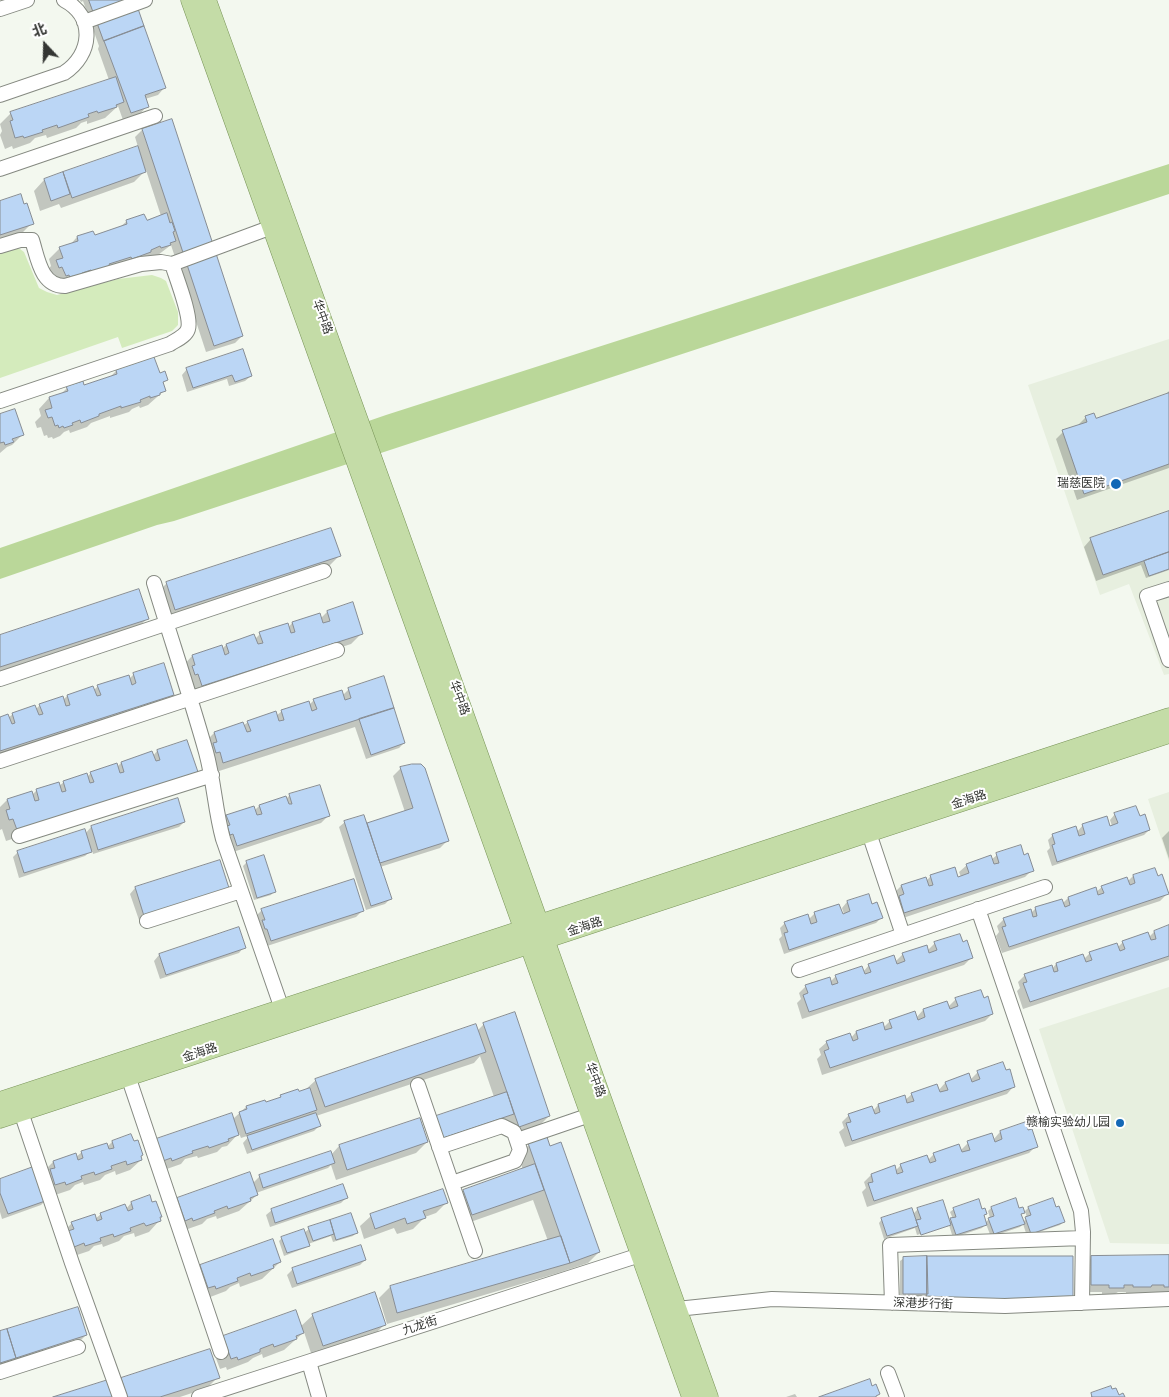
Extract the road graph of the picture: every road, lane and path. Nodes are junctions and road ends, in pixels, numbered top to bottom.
1 (27, 0) edge
2 (64, 0) edge
3 (144, 0) edge
4 (190, 0) edge
5 (207, 0) edge
6 (0, 9) edge
7 (84, 22) junction
8 (0, 95) edge
9 (155, 116) dead end
10 (0, 168) edge
11 (272, 227) junction
12 (0, 246) edge
13 (172, 264) junction
14 (0, 401) edge
15 (324, 571) dead end
16 (154, 583) dead end
17 (1169, 589) edge
18 (166, 624) junction
19 (337, 650) dead end
20 (1169, 660) edge
21 (0, 679) edge
22 (190, 699) junction
23 (1169, 717) edge
24 (1169, 734) edge
25 (0, 761) edge
26 (212, 775) junction
27 (868, 834) junction
28 (19, 836) dead end
29 (1045, 887) dead end
30 (241, 891) junction
31 (978, 909) junction
32 (147, 921) dead end
33 (534, 934) junction
34 (903, 935) junction
35 (799, 970) dead end
36 (282, 1009) junction
37 (128, 1076) junction
38 (418, 1085) dead end
39 (0, 1101) edge
40 (21, 1112) junction
41 (590, 1115) junction
42 (0, 1119) edge
43 (517, 1140) junction
44 (439, 1147) junction
45 (452, 1183) junction
46 (1083, 1238) junction
47 (475, 1251) dead end
48 (640, 1255) junction
49 (1169, 1299) edge
50 (892, 1303) junction
51 (1082, 1303) junction
52 (677, 1309) junction
53 (78, 1347) dead end
54 (221, 1352) dead end
55 (309, 1362) junction
56 (0, 1372) edge
57 (888, 1373) dead end
58 (120, 1397) edge
59 (199, 1397) edge
60 (319, 1397) edge
61 (691, 1397) edge
62 (709, 1397) edge
63 (897, 1397) edge

1 - 6 street
2 - 7 street
3 - 7 street
4 - 11 main road, 华中路
5 - 33 main road, 华中路
7 - 8 street
9 - 10 street
11 - 13 street
11 - 33 main road, 华中路
12 - 13 street
13 - 14 street
15 - 18 street
16 - 18 street
17 - 20 street
18 - 21 street
18 - 22 street
19 - 22 street
22 - 25 street
22 - 26 street
23 - 33 main road, 金海路
24 - 27 main road, 金海路
26 - 28 street
26 - 30 street
27 - 33 main road, 金海路
27 - 34 street
29 - 31 street
30 - 32 street
30 - 36 street
31 - 34 street
31 - 46 street
33 - 36 main road, 金海路
33 - 37 main road, 金海路
33 - 41 main road, 华中路
33 - 52 main road, 华中路
34 - 35 street
36 - 39 main road, 金海路
37 - 40 main road, 金海路
37 - 54 street
38 - 44 street
40 - 42 main road, 金海路
40 - 58 street
41 - 43 street
41 - 48 main road, 华中路
43 - 44 street
43 - 45 street
44 - 45 street
45 - 47 street
46 - 50 street
46 - 51 street
48 - 55 street, 九龙街
48 - 61 main road, 华中路
49 - 51 street, 深港步行街
50 - 51 street, 深港步行街
50 - 52 street, 深港步行街
52 - 62 main road, 华中路
53 - 56 street
55 - 59 street, 九龙街
55 - 60 street
57 - 63 street

